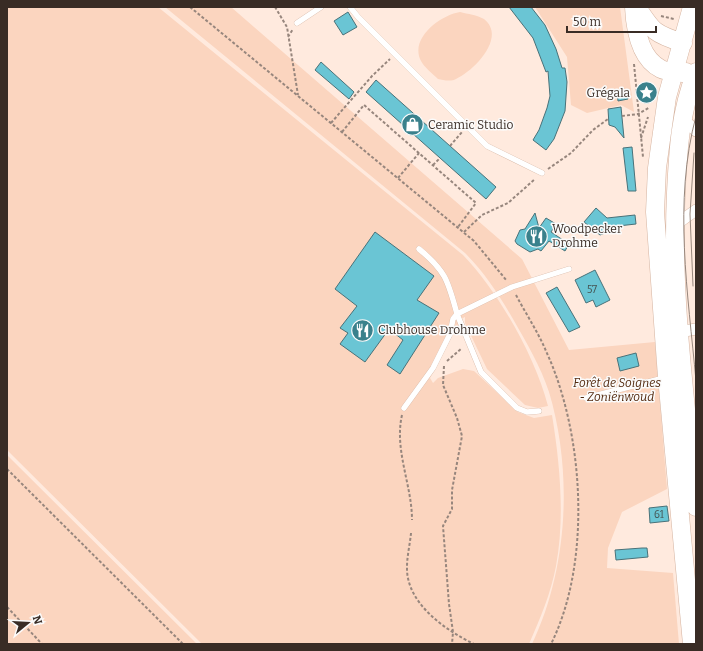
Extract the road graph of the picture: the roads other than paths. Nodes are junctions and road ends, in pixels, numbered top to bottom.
1 (321, 7) edge
2 (350, 7) edge
3 (634, 7) edge
4 (638, 7) edge
5 (692, 7) edge
6 (297, 23) dead end
7 (683, 43) junction
8 (696, 65) edge
9 (696, 68) edge
10 (674, 72) junction
11 (696, 72) edge
12 (692, 127) edge
13 (542, 173) dead end
14 (696, 210) edge
15 (674, 226) junction
16 (419, 249) dead end
17 (570, 269) dead end
18 (457, 314) junction
19 (680, 332) edge
20 (667, 377) junction
21 (586, 398) dead end
22 (404, 408) road end
23 (539, 411) dead end
24 (696, 507) edge
25 (692, 644) edge

1 - 6 lane
2 - 13 lane
3 - 10 main road
4 - 7 main road
5 - 7 main road
7 - 8 main road
7 - 10 main road
9 - 10 main road
10 - 19 main road
11 - 12 main road
12 - 15 main road
14 - 15 street
15 - 19 main road
16 - 18 lane
17 - 18 lane
18 - 22 lane
18 - 23 lane
19 - 20 main road
19 - 24 main road
20 - 21 lane
20 - 25 main road

